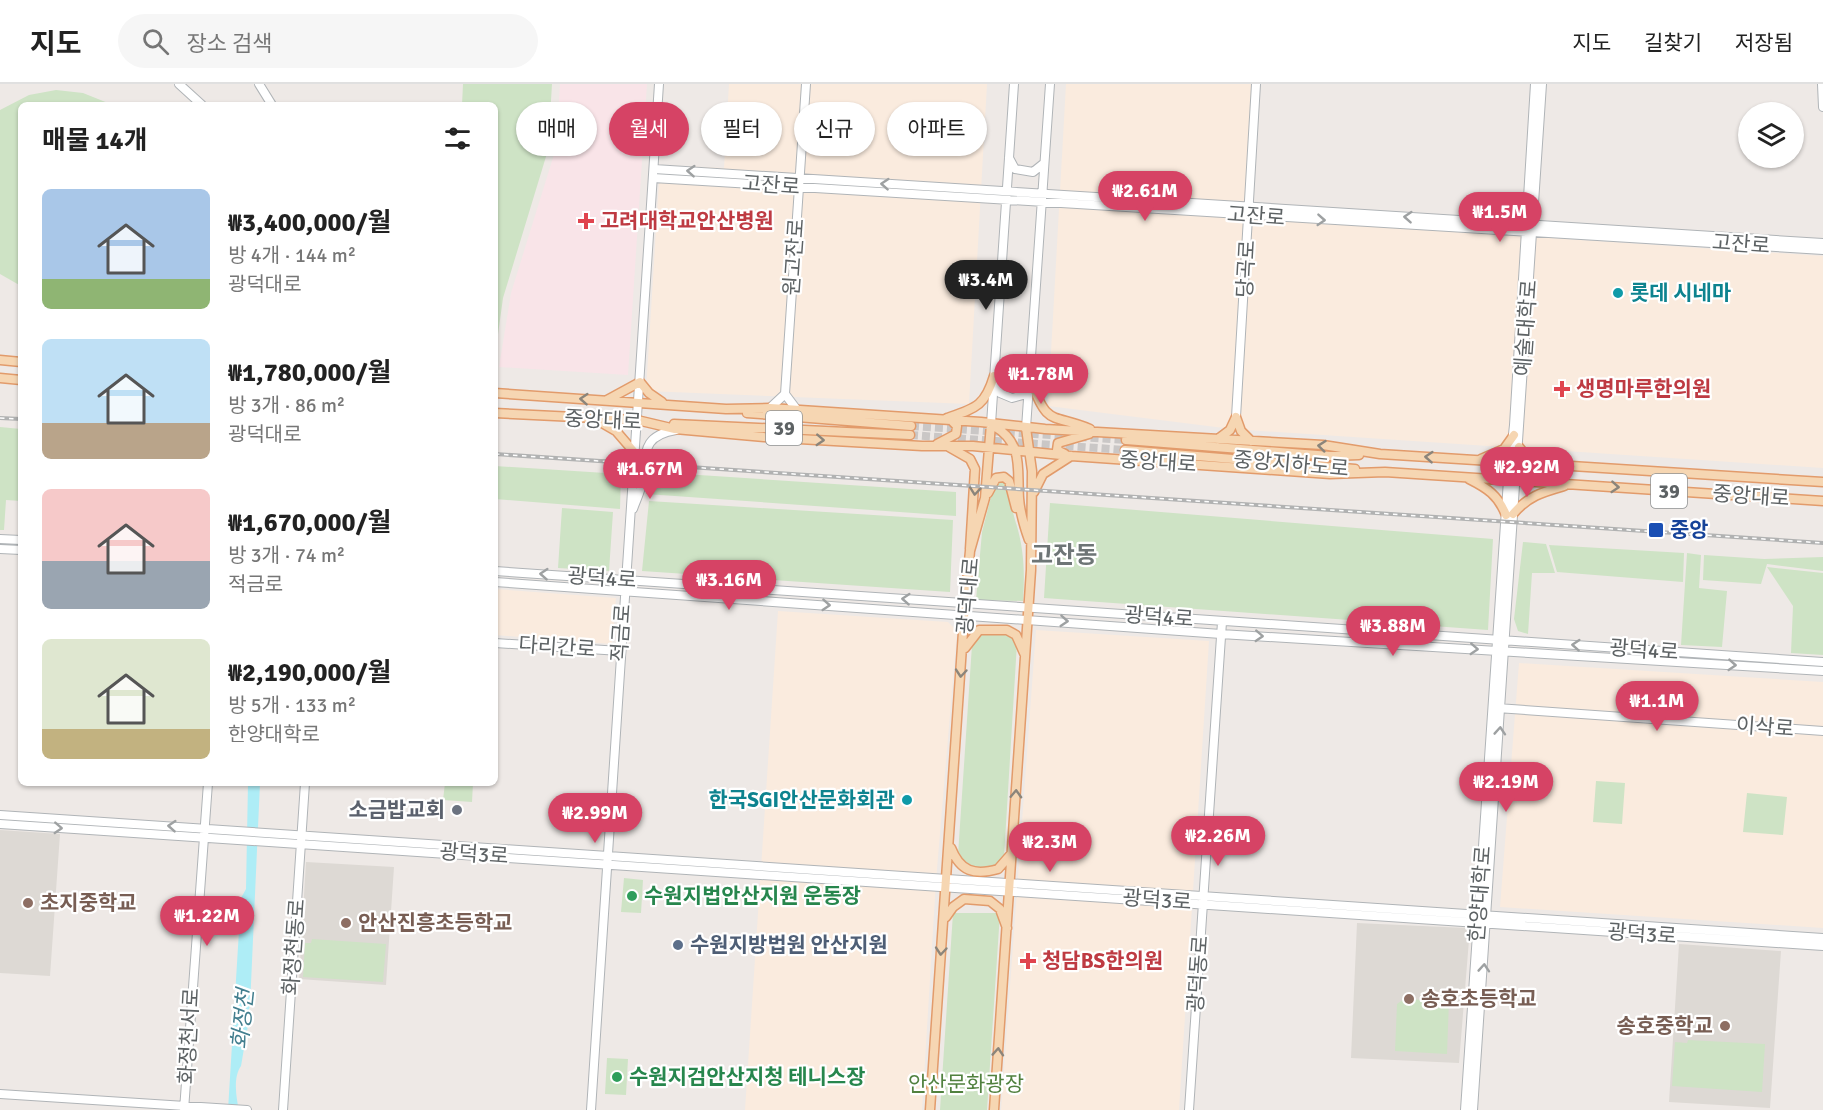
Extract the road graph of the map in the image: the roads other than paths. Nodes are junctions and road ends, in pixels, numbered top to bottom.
1 (179, 84) edge
2 (259, 84) edge
3 (659, 84) edge
4 (806, 84) edge
5 (1050, 84) edge
6 (1257, 84) edge
7 (1535, 84) edge
8 (1542, 84) edge
9 (1822, 84) edge
10 (1013, 86) edge
11 (199, 102) edge
12 (270, 102) edge
13 (1823, 107) edge
14 (1009, 156) junction
15 (1045, 159) junction
16 (654, 168) junction
17 (653, 178) junction
18 (799, 183) junction
19 (1006, 195) junction
20 (1042, 198) junction
21 (1250, 207) junction
22 (1250, 216) junction
23 (1529, 228) junction
24 (1823, 243) edge
25 (1823, 250) edge
26 (0, 360) edge
27 (18, 362) edge
28 (994, 376) junction
29 (0, 378) edge
30 (18, 380) edge
31 (1031, 381) junction
32 (640, 382) junction
33 (498, 393) edge
34 (785, 394) junction
35 (606, 400) junction
36 (639, 402) junction
37 (665, 404) junction
38 (770, 408) junction
39 (726, 409) junction
40 (796, 410) junction
41 (498, 413) edge
42 (1236, 417) junction
43 (596, 420) junction
44 (637, 420) junction
45 (947, 420) junction
46 (658, 423) junction
47 (991, 424) junction
48 (1026, 428) junction
49 (679, 429) junction
50 (1096, 432) junction
51 (1514, 435) junction
52 (1218, 439) junction
53 (1251, 441) junction
54 (921, 446) junction
55 (949, 447) junction
56 (991, 447) junction
57 (1519, 447) junction
58 (1016, 450) junction
59 (635, 453) junction
60 (1030, 453) junction
61 (1380, 454) junction
62 (1071, 456) junction
63 (1478, 460) junction
64 (1515, 463) junction
65 (1566, 466) junction
66 (1385, 472) junction
67 (1466, 477) junction
68 (1512, 481) junction
69 (1823, 482) edge
70 (1570, 484) junction
71 (985, 498) junction
72 (1032, 498) junction
73 (1823, 501) edge
74 (1510, 514) junction
75 (1021, 516) junction
76 (630, 519) junction
77 (0, 539) edge
78 (18, 540) edge
79 (1031, 545) junction
80 (0, 549) edge
81 (18, 550) edge
82 (970, 551) junction
83 (498, 571) edge
84 (625, 579) junction
85 (498, 582) edge
86 (624, 591) junction
87 (964, 603) junction
88 (1028, 607) junction
89 (964, 614) junction
90 (1028, 618) junction
91 (1222, 622) junction
92 (1221, 634) junction
93 (1502, 640) junction
94 (498, 643) edge
95 (1496, 650) junction
96 (620, 651) junction
97 (963, 651) junction
98 (1505, 651) junction
99 (1026, 658) junction
100 (1823, 662) edge
101 (1823, 671) edge
102 (1492, 708) junction
103 (1502, 709) junction
104 (1823, 731) edge
105 (208, 786) edge
106 (305, 786) edge
107 (0, 815) edge
108 (0, 824) edge
109 (204, 832) junction
110 (301, 838) junction
111 (950, 845) junction
112 (1014, 850) junction
113 (606, 859) junction
114 (947, 883) junction
115 (1010, 887) junction
116 (1203, 900) junction
117 (1483, 919) junction
118 (944, 921) junction
119 (1007, 928) junction
120 (1823, 938) edge
121 (1823, 946) edge
122 (0, 1094) edge
123 (184, 1108) edge
124 (247, 1110) edge
125 (283, 1110) edge
126 (591, 1110) edge
127 (930, 1110) edge
128 (994, 1110) edge
129 (1189, 1110) edge
130 (1466, 1110) edge
131 (1473, 1110) edge

1 - 11 street
2 - 12 street
3 - 16 street, 적금로
4 - 18 street, 원고잔로
5 - 15 street
6 - 21 street, 당곡로
7 - 23 street, 예술대학로
8 - 23 street, 예술대학로
9 - 13 street
10 - 14 street, 광덕대로
14 - 15 street
14 - 19 street, 광덕대로
15 - 20 street
16 - 17 street, 적금로
18 -> 16 street, 고잔로
17 - 18 street, 고잔로
17 - 32 street, 적금로
18 - 19 street, 고잔로
18 - 34 street, 원고잔로
19 - 20 street, 고잔로
19 - 28 street, 광덕대로
20 - 21 street, 고잔로
20 - 22 street, 고잔로
20 - 31 street
21 - 22 street, 당곡로
23 -> 21 street, 고잔로
22 -> 23 street, 고잔로
22 - 42 street, 당곡로
23 - 24 street, 고잔로
23 - 25 street, 고잔로
23 - 51 street, 예술대학로
23 - 57 street, 예술대학로
26 - 27 main road
28 - 31 street
28 - 45 main road
28 - 47 street, 광덕대로
29 - 30 main road
31 - 48 street
31 - 50 main road
32 - 35 main road
32 - 36 street, 적금로
32 - 37 main road
35 -> 33 main road, 중앙대로 / 39
34 - 38 street
34 - 40 street
35 - 36 main road, 중앙대로 / 39
36 - 37 main road, 중앙대로 / 39
36 - 44 street, 적금로
37 - 39 main road, 중앙대로 / 39
38 - 39 main road, 중앙대로
38 - 40 main road, 중앙대로
39 - 46 main road, 39
40 - 45 main road, 중앙대로
41 - 43 main road, 중앙대로 / 39
42 - 52 main road
42 - 53 main road
43 - 44 main road, 중앙대로 / 39
43 - 59 main road
44 - 46 main road, 중앙대로 / 39
44 - 59 street, 적금로
45 - 47 main road, 중앙대로
45 - 54 main road
46 - 49 main road, 중앙대로
47 - 48 main road, 중앙대로
47 - 56 main road, 광덕대로
47 - 58 main road
48 - 50 main road, 중앙대로
48 - 60 main road
49 -> 54 main road, 중앙대로
49 - 76 street
50 - 52 main road, 중앙대로
50 - 62 main road
51 - 63 main road
51 - 64 street, 예술대학로
52 - 53 main road, 중앙대로
61 -> 53 main road, 중앙대로
54 - 55 main road, 중앙대로
55 - 56 main road, 중앙대로
55 -> 82 main road
56 - 58 main road, 중앙대로
56 - 71 main road, 광덕대로
57 - 64 street, 예술대학로
57 - 65 main road
58 - 60 main road, 중앙대로
58 - 75 main road
59 - 76 street, 적금로
60 - 62 main road, 중앙대로
60 - 72 main road
63 -> 61 main road, 중앙대로 / 39
61 - 66 main road, 중앙지하도로 / 39
62 - 66 main road, 중앙대로
62 - 72 main road
63 - 64 main road, 중앙대로 / 39
64 - 65 main road, 중앙대로 / 39
64 - 68 street, 한양대학로
65 - 69 main road, 중앙대로 / 39
66 - 67 main road, 중앙대로 / 39
67 - 68 main road, 중앙대로 / 39
67 - 74 main road
68 - 70 main road, 중앙대로 / 39
68 - 74 street, 한양대학로
70 -> 73 main road, 중앙대로 / 39
70 - 74 main road
71 - 75 main road
71 - 82 main road, 광덕대로
72 - 79 main road
74 - 93 street, 한양대학로
75 - 79 main road
76 - 84 street, 적금로
77 - 78 street
79 - 88 main road
80 - 81 street
82 - 87 main road, 광덕대로
84 -> 83 street, 광덕4로
84 - 86 street, 적금로
87 -> 84 street, 광덕4로
85 - 86 street, 광덕4로
86 -> 89 street, 광덕4로
86 - 96 street, 적금로
87 - 88 street, 광덕4로
87 - 89 main road, 광덕대로
88 - 90 main road
88 - 91 street, 광덕4로
89 - 90 street, 광덕4로
89 - 97 main road, 광덕대로
90 -> 92 street, 광덕4로
90 - 99 main road
91 - 92 street, 광덕동로
91 - 93 street, 광덕4로
92 -> 95 street, 광덕4로
92 - 116 street, 광덕동로
93 - 95 street, 한양대학로
93 - 98 street, 한양대학로
100 -> 93 street, 광덕4로
94 - 96 street, 다리간로
95 - 98 street, 광덕4로
95 - 102 street, 한양대학로
96 - 113 street, 적금로
97 - 99 main road
97 -> 111 main road, 광덕대로
98 -> 101 street, 광덕4로
98 - 103 street, 한양대학로
112 -> 99 main road
102 - 103 street, 이삭로
102 - 117 street, 한양대학로
103 - 104 street, 이삭로
117 -> 103 street, 한양대학로
105 - 109 street, 화정천서로
106 - 110 street, 화정천동로
109 -> 107 street
108 -> 109 street
109 - 110 street, 광덕3로
109 - 123 street, 화정천서로
110 - 113 street, 광덕3로
110 - 125 street, 화정천동로
111 - 112 main road
111 - 114 main road, 광덕대로
112 - 115 main road
113 - 114 street, 광덕3로
113 - 126 street, 적금로
114 - 115 street, 광덕3로
114 - 118 main road, 광덕대로
115 - 116 street, 광덕3로
115 - 119 main road
116 - 117 street, 광덕3로
116 - 129 street, 광덕동로
117 - 120 street, 광덕3로
117 - 121 street, 광덕3로
117 - 130 street, 한양대학로
131 -> 117 street, 한양대학로
118 - 119 main road
118 -> 127 main road, 광덕대로
128 -> 119 main road
122 - 123 street
123 - 124 street

